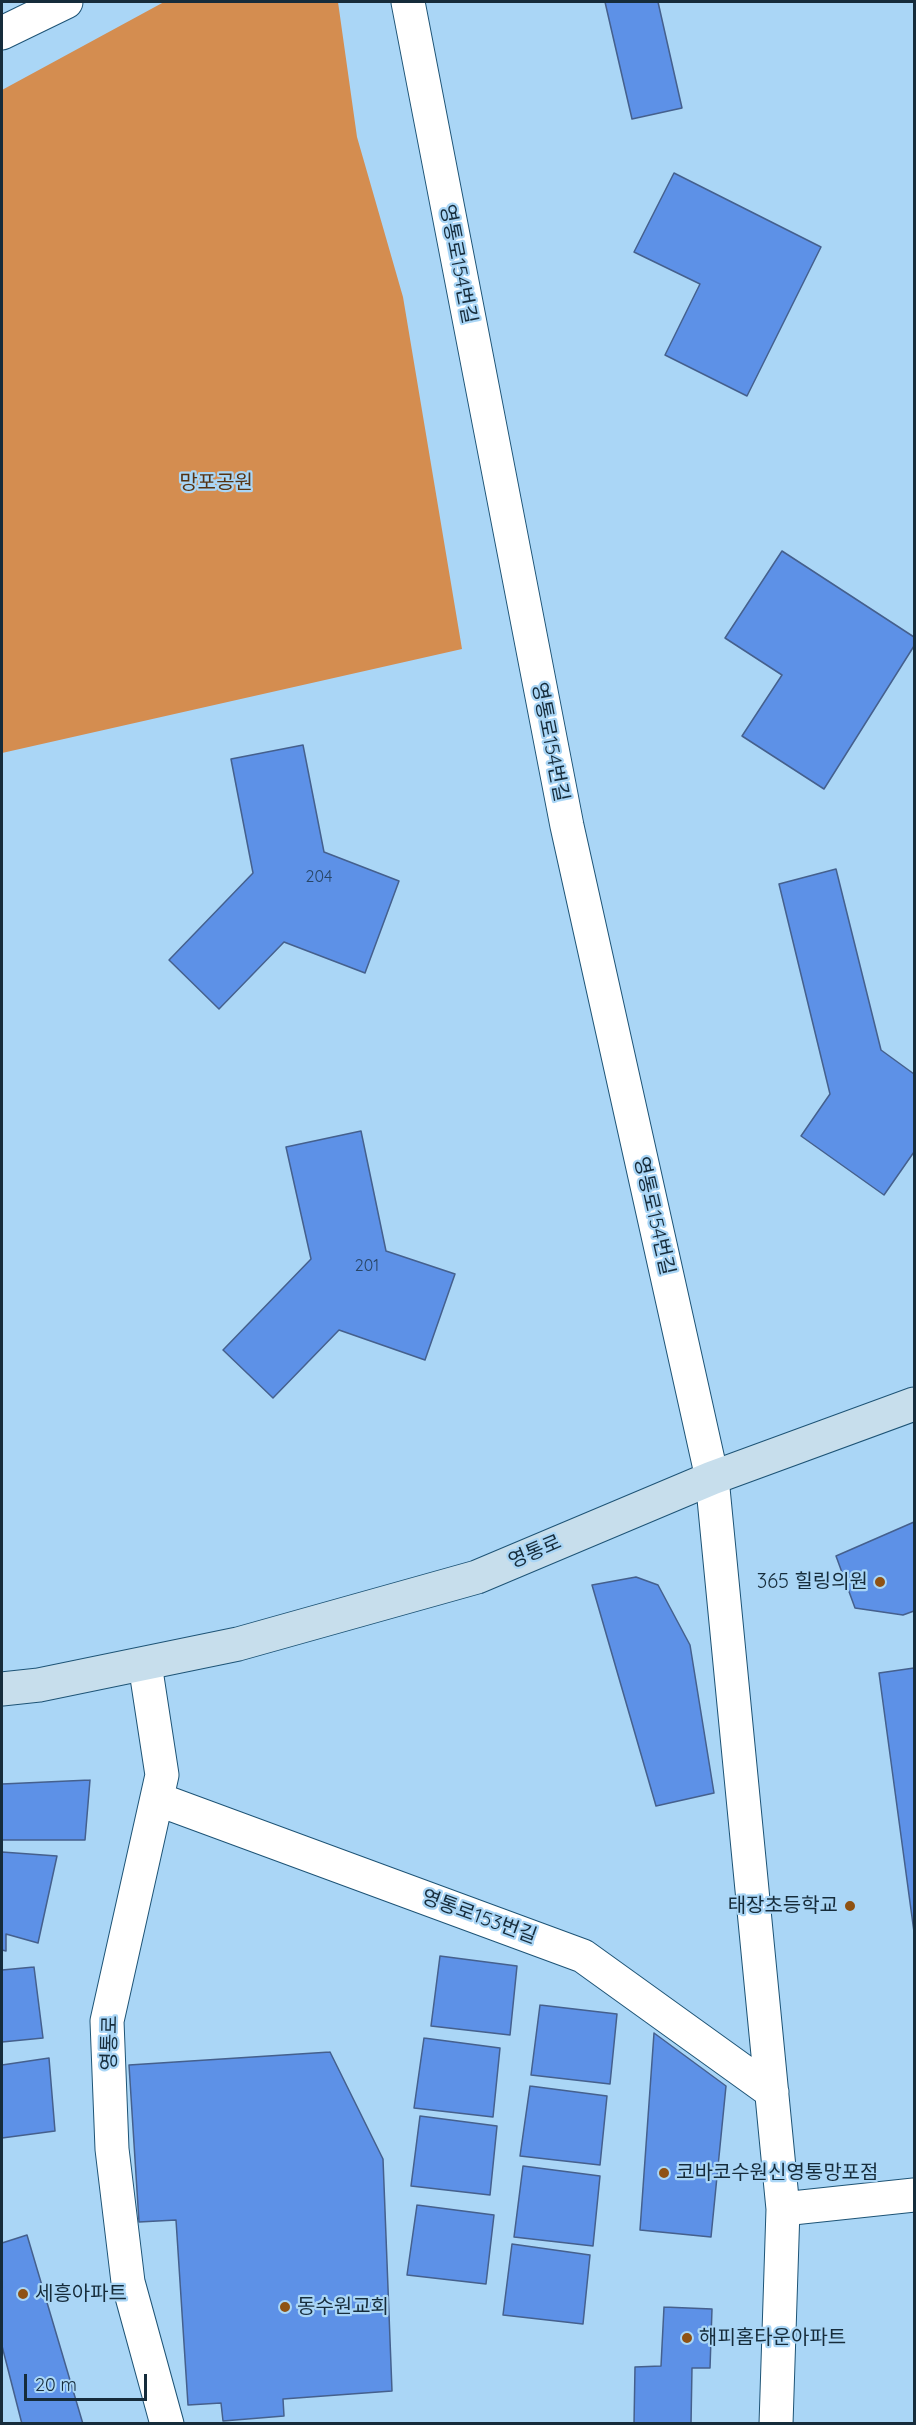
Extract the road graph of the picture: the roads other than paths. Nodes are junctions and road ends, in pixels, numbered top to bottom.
1 (66, 2) edge
2 (408, 2) edge
3 (2, 33) edge
4 (915, 1404) edge
5 (712, 1478) junction
6 (145, 1664) junction
7 (2, 1689) edge
8 (156, 1799) junction
9 (771, 2092) junction
10 (915, 2195) edge
11 (783, 2209) junction
12 (167, 2424) edge
13 (776, 2424) edge

1 - 3 street
2 - 5 street, 영통로154번길
4 - 5 main road, 영통로
5 - 6 main road, 영통로
5 - 9 street
6 - 7 main road, 영통로
6 - 8 street, 영통로
8 - 9 street, 영통로153번길
8 - 12 street, 영통로
9 - 11 street
10 - 11 street
11 - 13 street

